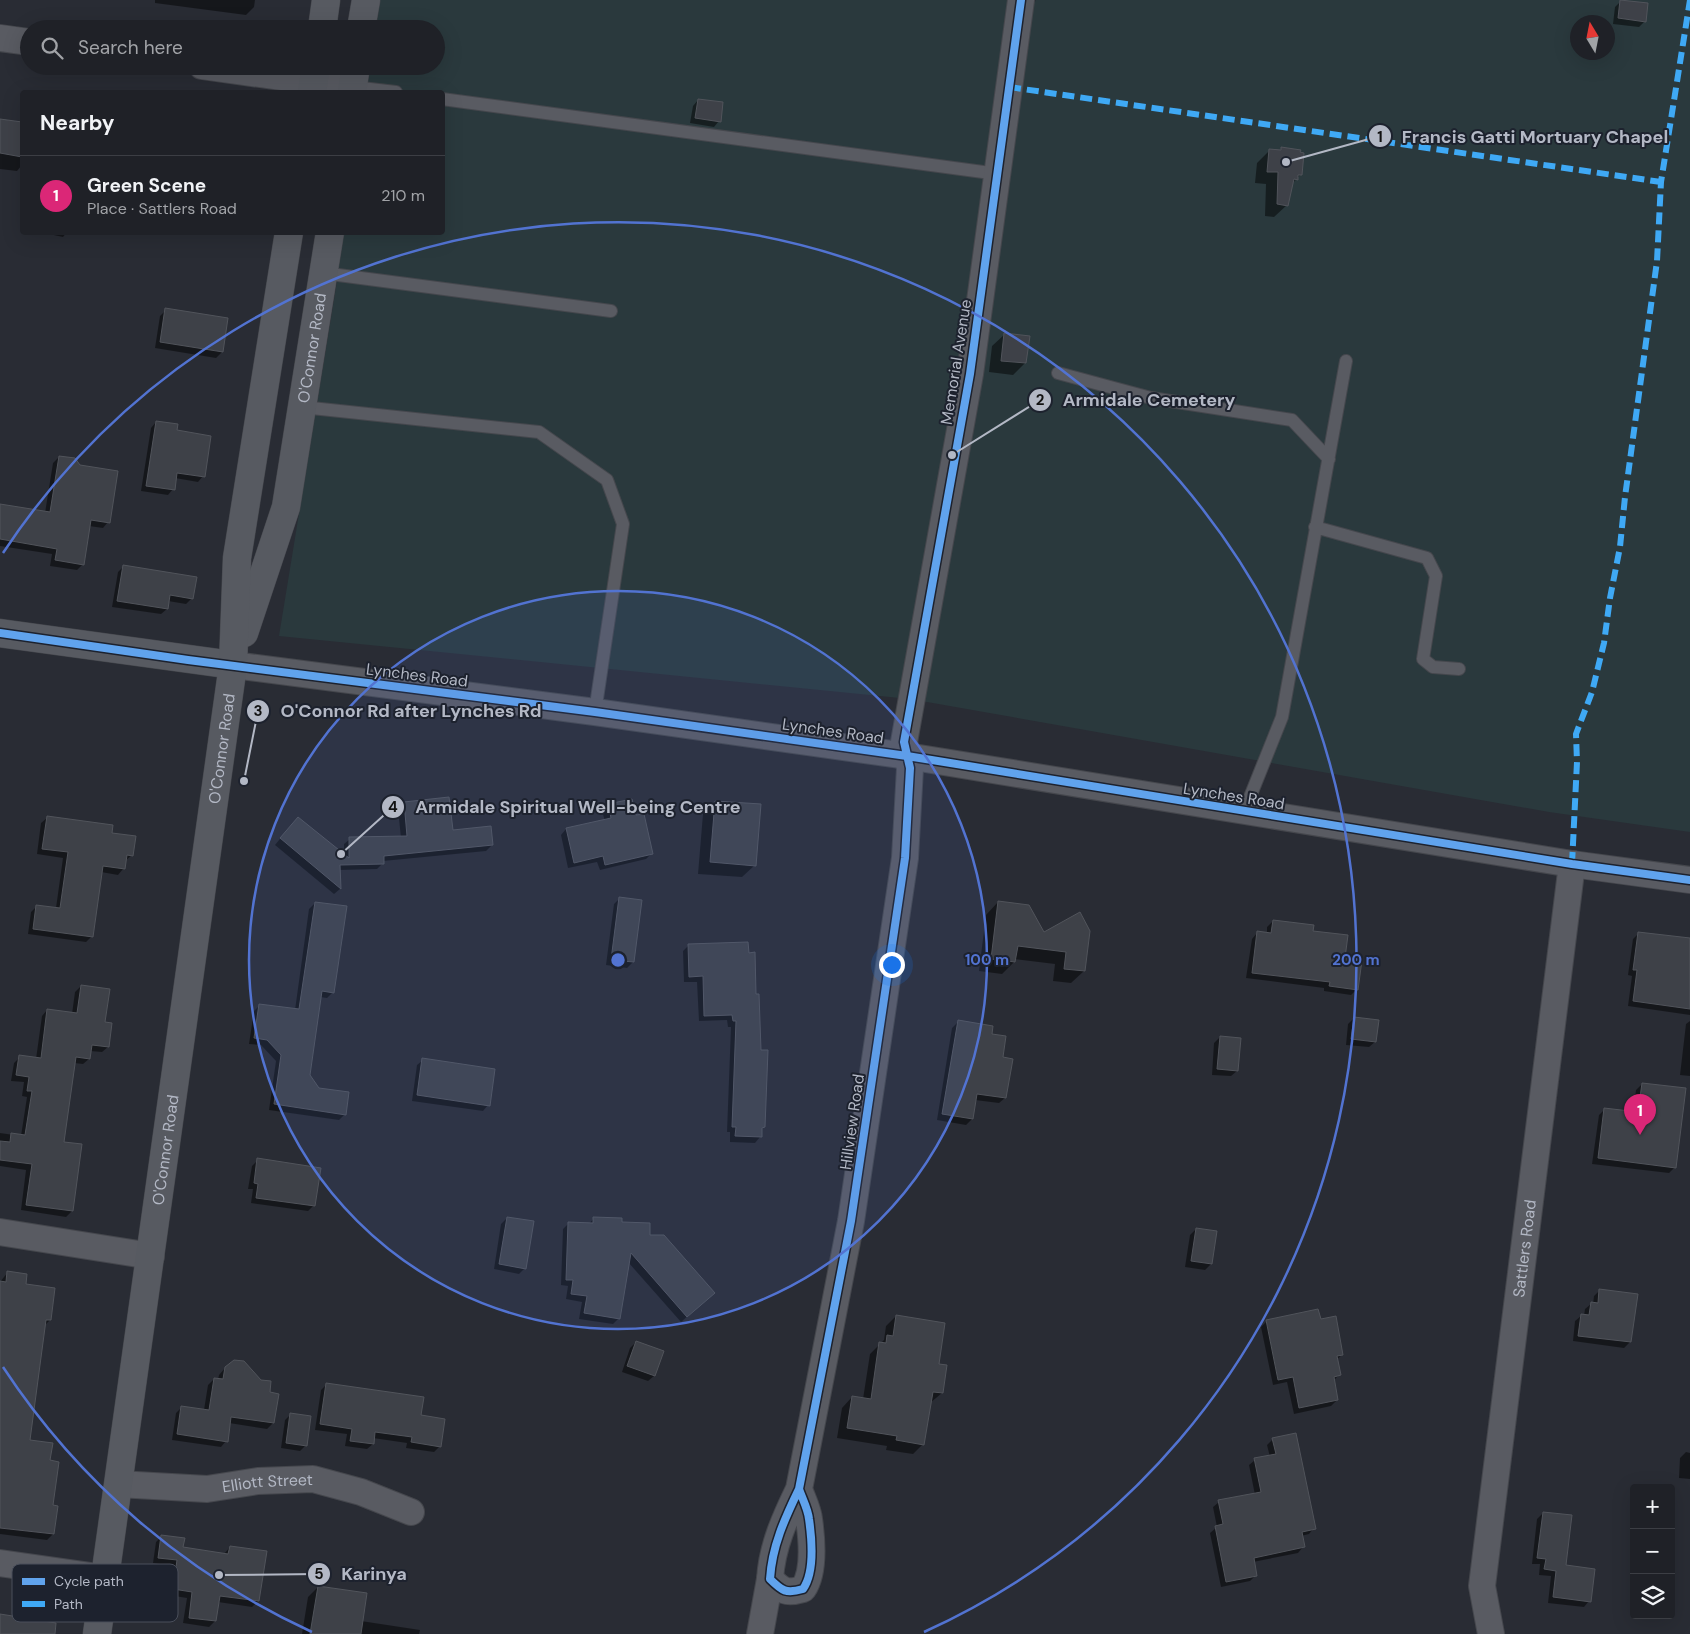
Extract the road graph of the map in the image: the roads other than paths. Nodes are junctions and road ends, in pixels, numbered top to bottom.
1 (326, 0) edge
2 (366, 0) edge
3 (1021, 0) edge
4 (323, 20) edge
5 (363, 20) edge
6 (0, 38) edge
7 (20, 41) edge
8 (274, 75) edge
9 (314, 80) edge
10 (354, 82) edge
11 (388, 90) edge
12 (445, 99) edge
13 (998, 174) junction
14 (290, 235) edge
15 (329, 235) edge
16 (323, 273) junction
17 (611, 311) dead end
18 (1346, 361) dead end
19 (1058, 373) dead end
20 (302, 407) junction
21 (1328, 458) junction
22 (1316, 527) junction
23 (0, 633) edge
24 (233, 665) junction
25 (1459, 669) dead end
26 (595, 712) junction
27 (907, 756) junction
28 (1244, 812) junction
29 (1572, 864) junction
30 (1690, 880) edge
31 (0, 1232) edge
32 (151, 1256) junction
33 (118, 1484) junction
34 (799, 1489) junction
35 (410, 1512) dead end
36 (107, 1564) edge
37 (770, 1579) junction
38 (760, 1634) edge
39 (1491, 1634) edge

1 - 4 street
2 - 5 street
3 - 13 street, Memorial Avenue
6 - 7 street
8 - 9 street
9 - 10 street
10 - 11 lane
12 - 13 lane
13 - 27 street, Memorial Avenue
14 - 24 street, O'Connor Road
15 - 16 street, O'Connor Road
16 - 17 lane
16 - 20 street, O'Connor Road
18 - 21 lane
19 - 21 lane
20 - 24 street, O'Connor Road
20 - 26 lane
21 - 22 lane
22 - 25 lane
22 - 28 lane
23 - 24 street, Lynches Road
24 - 26 street, Lynches Road
24 - 32 street, O'Connor Road
26 - 27 street, Lynches Road
27 - 28 street, Lynches Road
27 - 34 street, Hillview Road
28 - 29 street, Lynches Road
29 - 30 street, Lynches Road
29 - 39 street, Sattlers Road
31 - 32 street
32 - 33 street, O'Connor Road
33 - 35 street, Elliott Street
33 - 36 street, O'Connor Road
34 - 37 street, Hillview Road
34 - 37 street
37 - 38 street, Hillview Road

